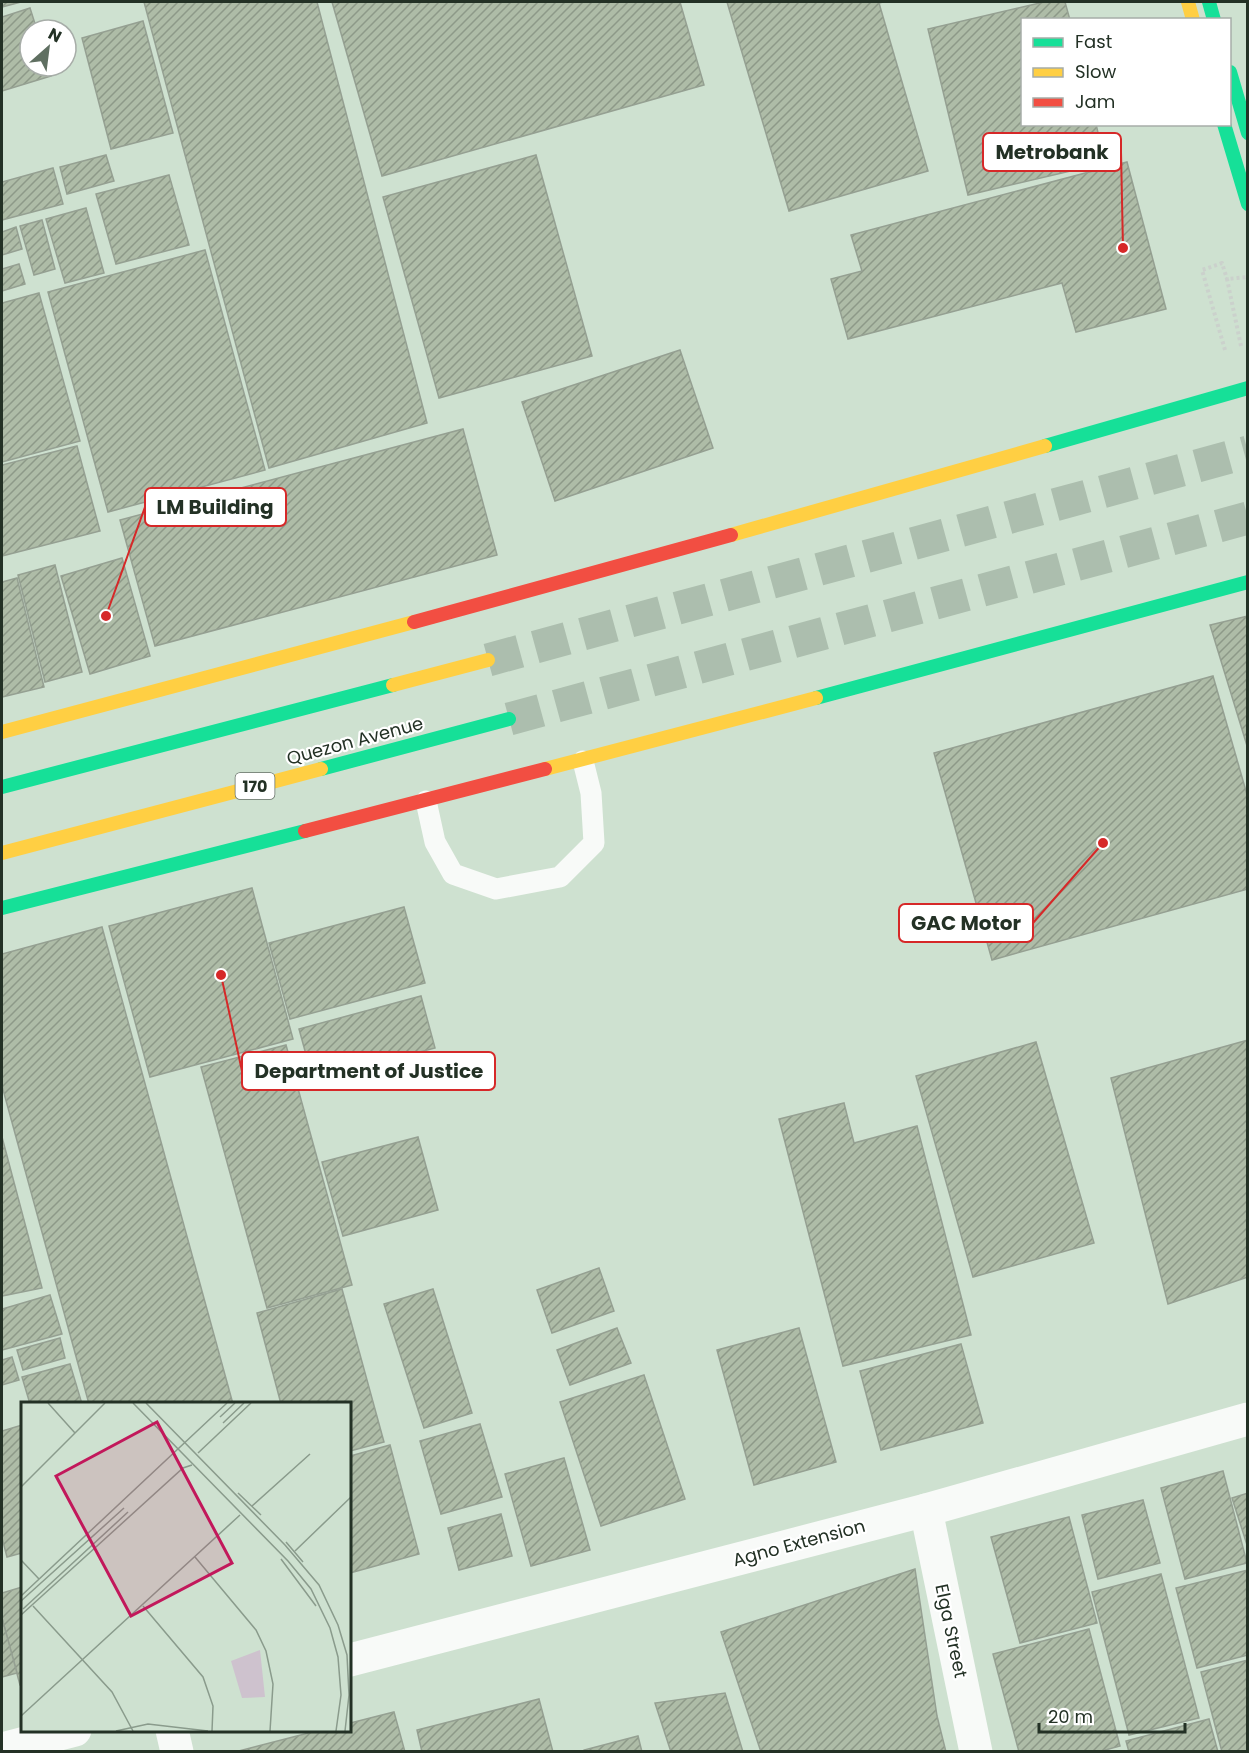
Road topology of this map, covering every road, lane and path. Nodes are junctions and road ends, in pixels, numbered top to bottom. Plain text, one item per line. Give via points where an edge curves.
1 (1188, 2) edge
2 (1209, 2) edge
3 (1193, 18) edge
4 (1213, 18) edge
5 (1231, 75) edge
6 (1225, 126) edge
7 (1248, 133) edge
8 (1248, 204) edge
9 (1248, 277) edge
10 (1227, 279) junction
11 (1222, 339) dead end
12 (1243, 357) dead end
13 (1248, 388) edge
14 (1248, 582) edge
15 (488, 660) tunnel mouth
16 (509, 718) tunnel mouth
17 (2, 732) edge
18 (583, 761) junction
19 (2, 787) edge
20 (426, 801) junction
21 (2, 853) edge
22 (2, 908) edge
23 (1248, 1419) edge
24 (926, 1510) junction
25 (351, 1660) edge
26 (71, 1732) edge
27 (172, 1732) edge
28 (2, 1749) edge
29 (177, 1752) edge
30 (976, 1752) edge

1 - 3 main road
2 - 4 main road
5 - 7 main road
6 - 8 main road
9 - 10 path
10 - 11 path via 1222,263 1202,270
10 - 12 path
13 - 17 main road via 599,573
14 - 18 main road
15 - 19 main road
16 - 21 main road, Quezon Avenue / 170
18 - 20 main road
18 - 20 lane via 591,793 594,843 560,877 496,889 453,874 435,842
20 - 22 main road
23 - 24 street, Agno Extension
24 - 25 street, Agno Extension
24 - 30 street, Elga Street
26 - 28 street
27 - 29 street

